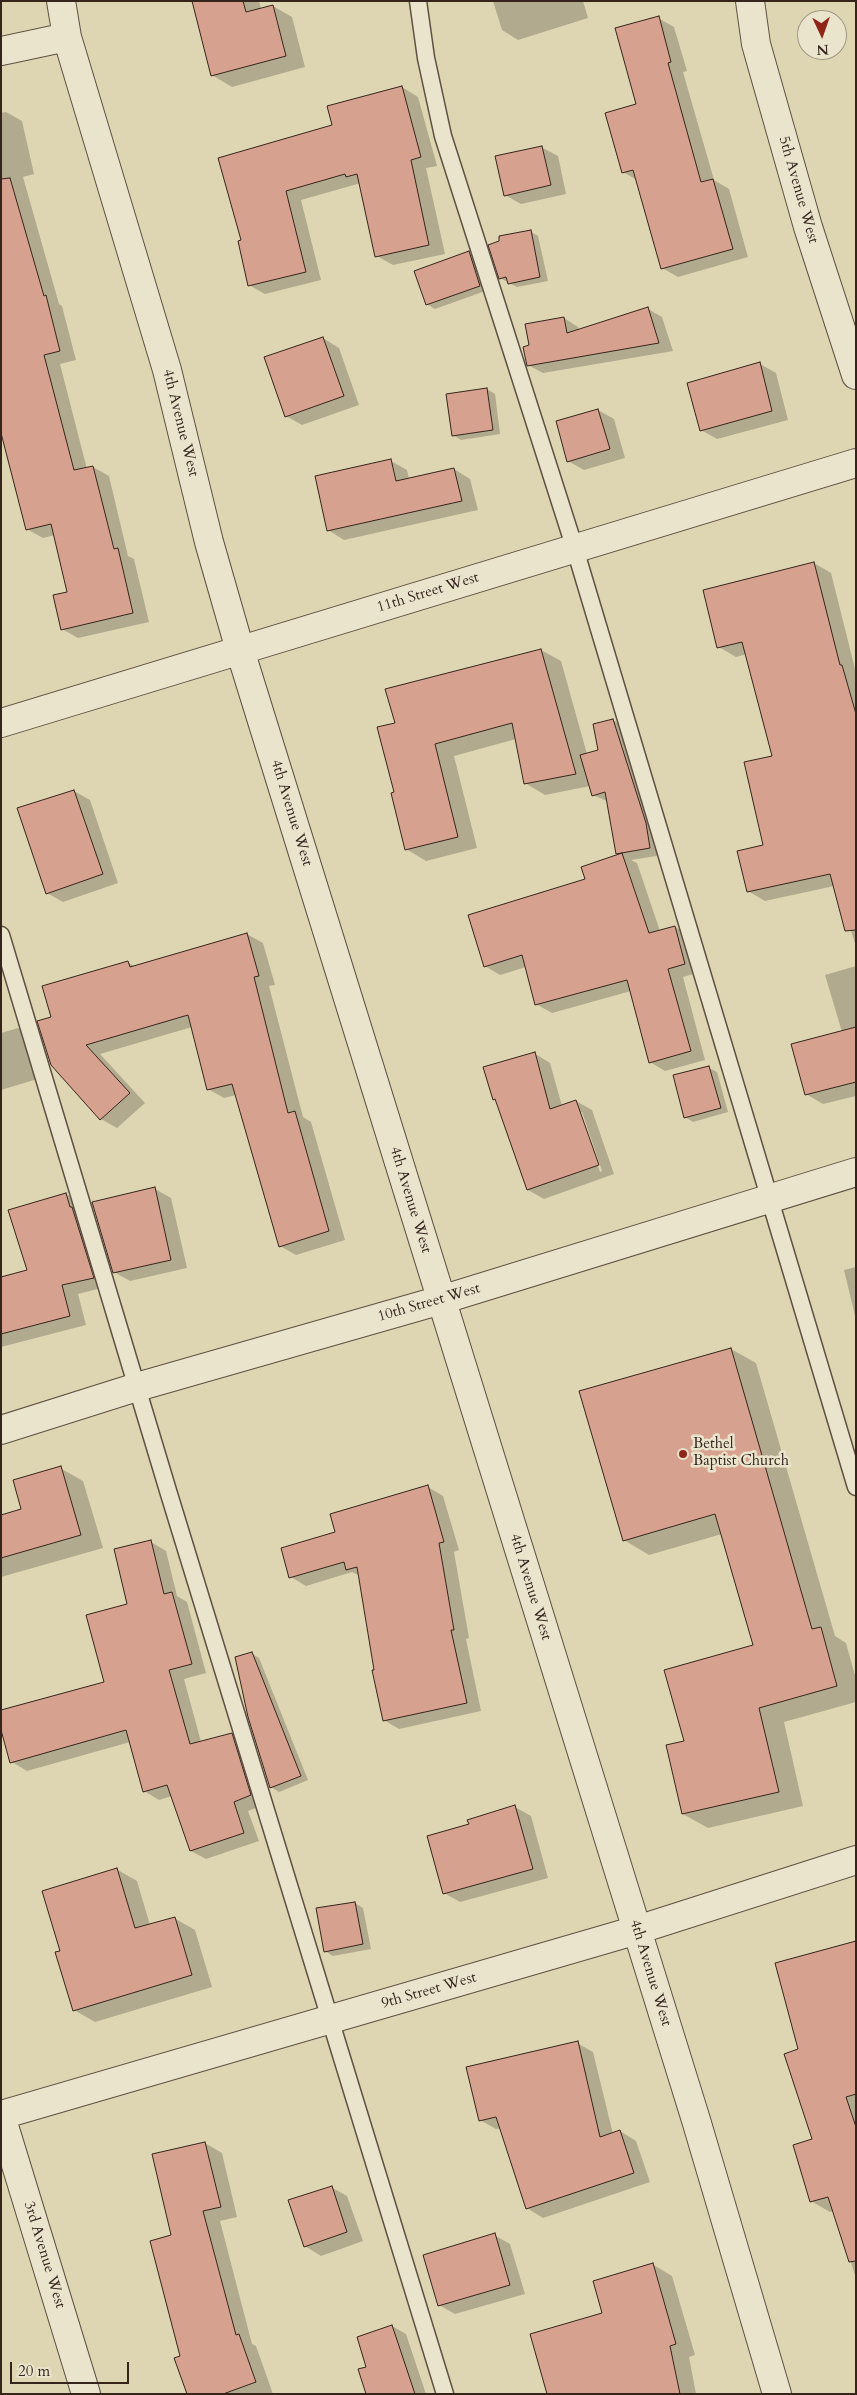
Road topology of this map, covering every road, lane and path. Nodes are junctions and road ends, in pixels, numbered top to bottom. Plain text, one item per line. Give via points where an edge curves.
1 (61, 1) edge
2 (418, 1) edge
3 (750, 1) edge
4 (67, 37) junction
5 (1, 51) edge
6 (856, 375) edge
7 (856, 464) edge
8 (575, 549) junction
9 (240, 650) junction
10 (1, 723) edge
11 (1, 935) edge
12 (856, 1172) edge
13 (769, 1199) junction
14 (441, 1300) junction
15 (137, 1387) junction
16 (1, 1430) edge
17 (856, 1487) edge
18 (856, 1860) edge
19 (637, 1930) junction
20 (329, 2020) junction
21 (1, 2116) edge
22 (86, 2394) edge
23 (445, 2394) edge
24 (777, 2394) edge

1 - 4 street, 4th Avenue West
2 - 8 lane via 426,58 443,136
3 - 6 street, 5th Avenue West via 756,44 808,227
4 - 5 street
4 - 9 street, 4th Avenue West via 167,370 209,542
7 - 8 street, 11th Street West
8 - 9 street, 11th Street West
8 - 13 lane
9 - 10 street, 11th Street West
9 - 14 street, 4th Avenue West
11 - 15 lane
12 - 13 street, 10th Street West
13 - 14 street, 10th Street West
13 - 17 lane
14 - 15 street, 10th Street West
14 - 19 street, 4th Avenue West
15 - 16 street, 10th Street West
15 - 20 lane
18 - 19 street, 9th Street West
19 - 20 street, 9th Street West
19 - 24 street, 4th Avenue West
20 - 21 street, 9th Street West
20 - 23 lane
21 - 22 street, 3rd Avenue West

